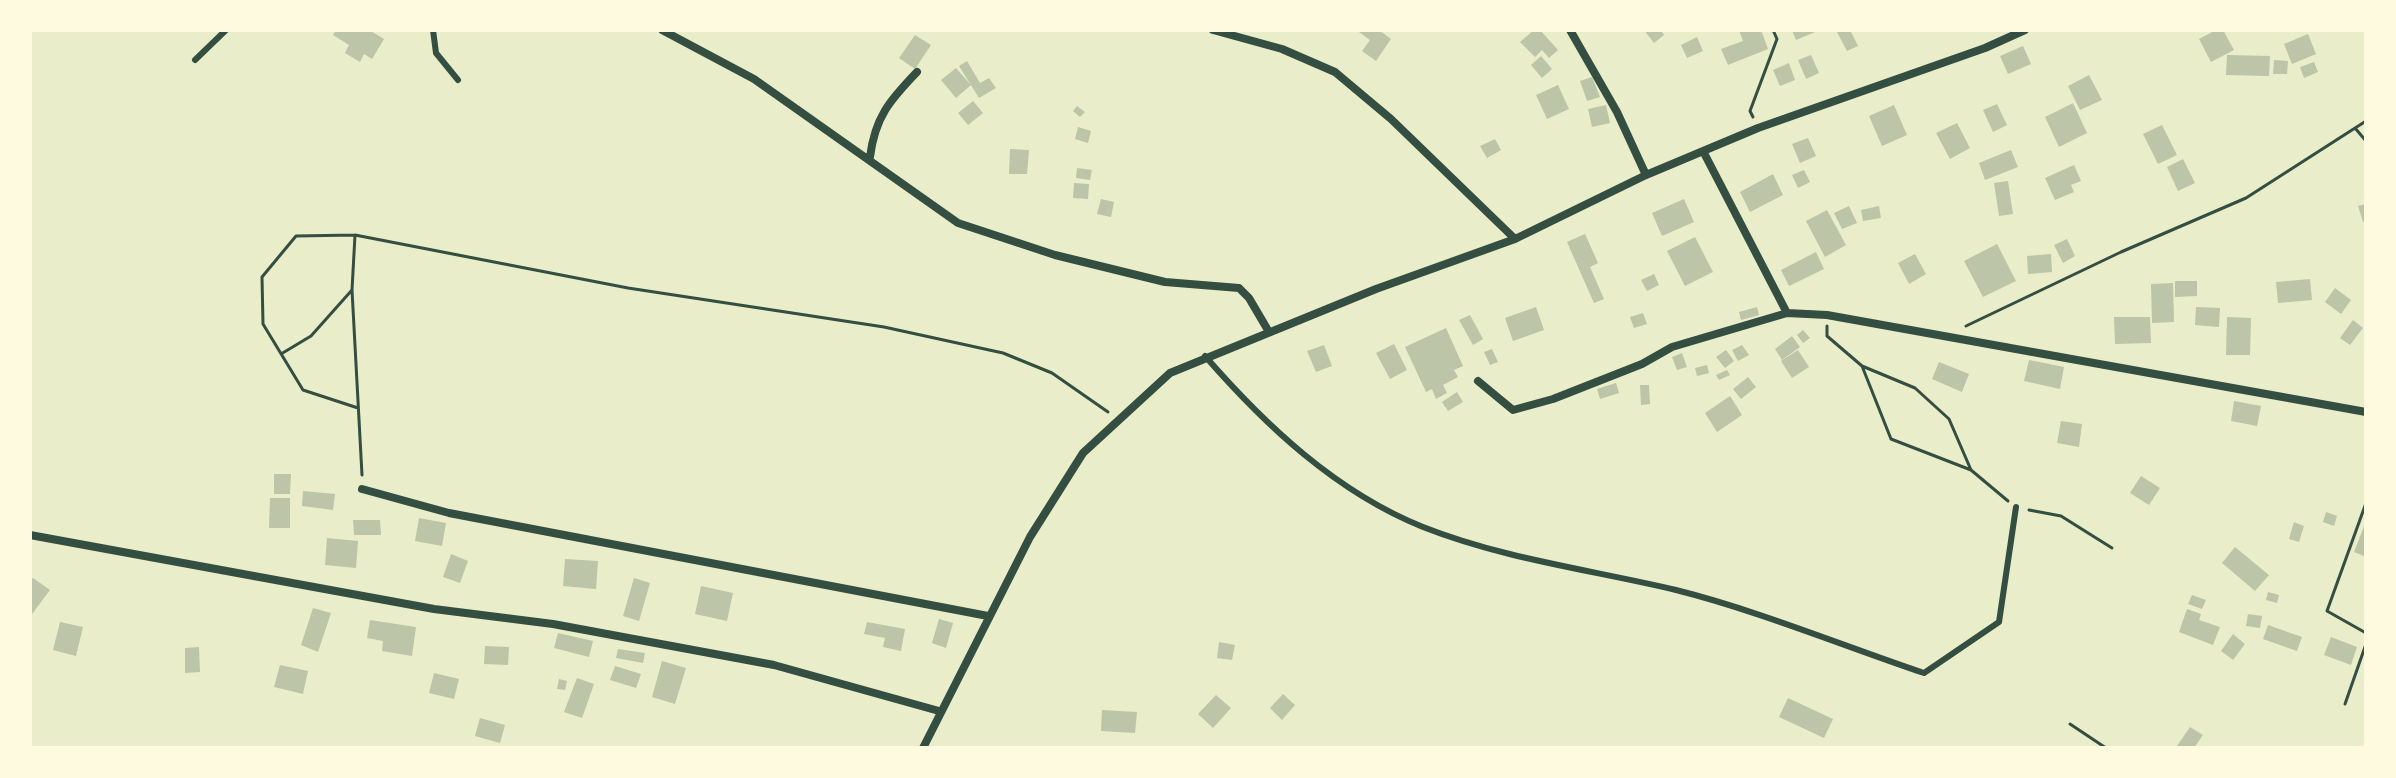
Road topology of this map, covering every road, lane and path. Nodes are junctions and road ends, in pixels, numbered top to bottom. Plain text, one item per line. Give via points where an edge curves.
1 (226, 30) edge
2 (433, 30) edge
3 (662, 30) edge
4 (1213, 30) edge
5 (1570, 30) edge
6 (1773, 30) edge
7 (2025, 30) edge
8 (195, 60) dead end
9 (917, 72) dead end
10 (458, 80) dead end
11 (2366, 121) edge
12 (1758, 128) junction
13 (2355, 128) junction
14 (2366, 141) edge
15 (1703, 151) junction
16 (870, 157) junction
17 (1646, 175) junction
18 (355, 235) junction
19 (1515, 239) junction
20 (352, 290) junction
21 (1787, 313) junction
22 (1827, 315) junction
23 (1269, 332) junction
24 (1941, 338) junction
25 (281, 354) junction
26 (1205, 356) junction
27 (1862, 366) junction
28 (1478, 381) dead end
29 (358, 408) junction
30 (2366, 412) edge
31 (1117, 419) junction
32 (1971, 470) junction
33 (362, 489) joint
34 (2366, 503) edge
35 (2016, 507) junction
36 (30, 535) edge
37 (2112, 548) dead end
38 (988, 616) junction
39 (2366, 633) edge
40 (2366, 644) edge
41 (2345, 704) dead end
42 (939, 711) junction
43 (2070, 724) dead end
44 (923, 748) edge
45 (2106, 748) edge

1 - 8 lane
2 - 10 lane via 436,53
3 - 16 street via 754,79
4 - 19 street via 1282,49 1335,72
5 - 17 street
6 - 12 path via 1777,39 1750,111
7 - 12 street
9 - 16 street via 886,105
11 - 13 path
12 - 15 street
13 - 14 path
13 - 24 path via 2246,198
15 - 17 street
15 - 21 street
16 - 23 street via 958,223 1055,255 1165,282 1239,288
17 - 19 street
18 - 20 path
18 - 25 path via 296,236 262,277 263,324
18 - 31 path via 628,288 884,327 1003,353 1052,373
19 - 23 street
20 - 25 path via 311,336
20 - 29 path
21 - 22 street
21 - 28 street via 1672,347 1642,364 1513,410
22 - 24 street
22 - 27 path via 1827,336
23 - 26 street
24 - 30 street
25 - 29 path via 303,390
26 - 31 street via 1170,373
26 - 35 lane via 1252,410 1313,461 1361,495 1422,526 1502,552 1679,591 1924,673 1999,622
27 - 32 path via 1915,388 1949,419
27 - 32 path via 1891,439
29 - 33 path
31 - 38 street via 1075,465
32 - 35 path
33 - 38 street via 449,513
34 - 39 path via 2327,611
35 - 37 path via 2061,516
36 - 42 street via 774,665
38 - 42 street
40 - 41 path
42 - 44 street
43 - 45 path

